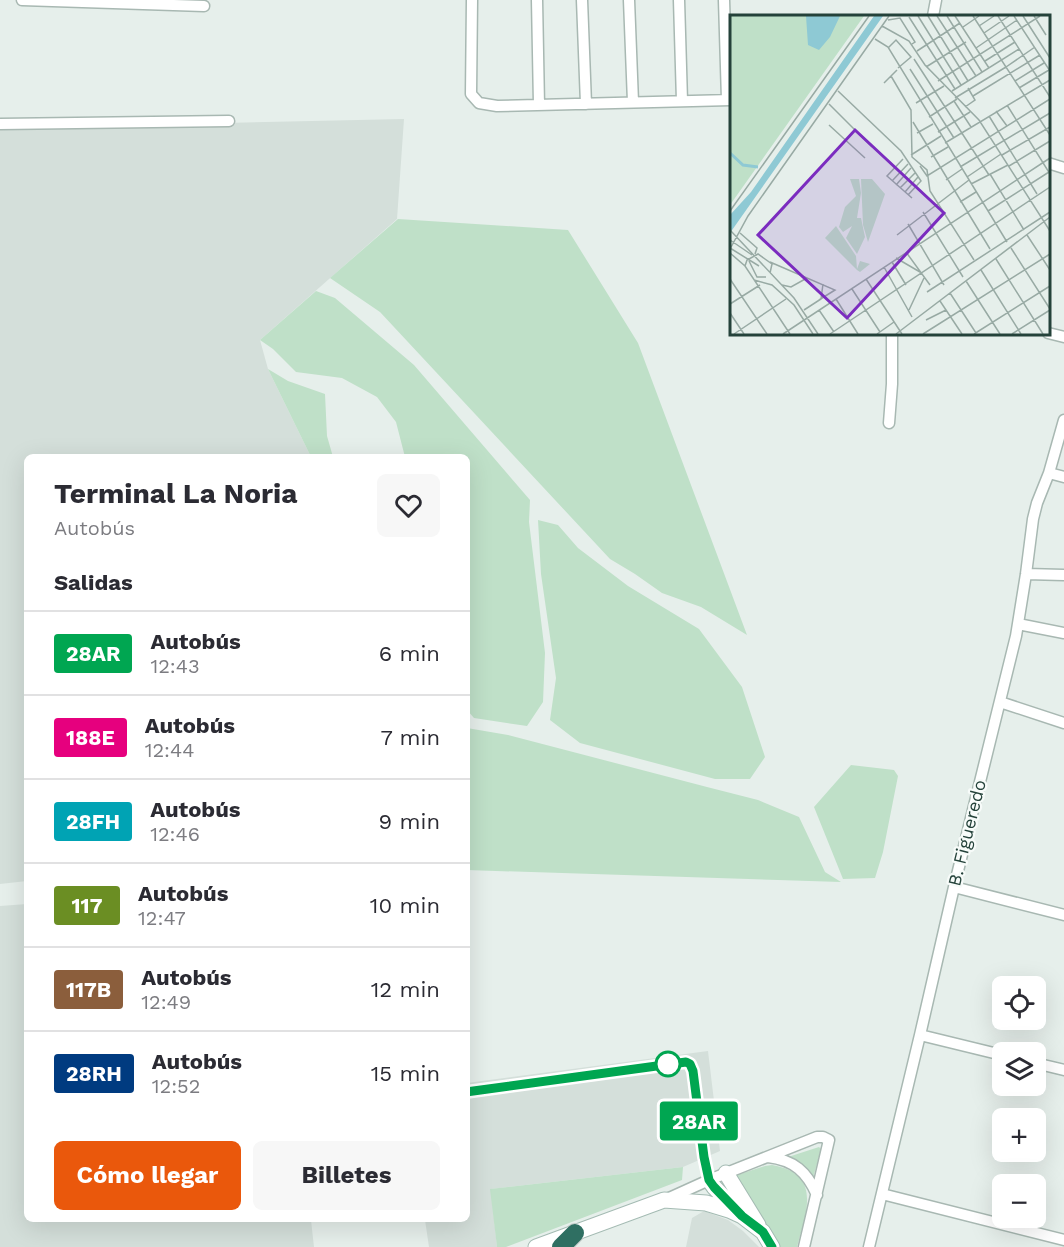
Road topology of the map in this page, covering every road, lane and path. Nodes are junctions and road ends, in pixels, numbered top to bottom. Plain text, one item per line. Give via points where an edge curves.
1 (22, 0) edge
2 (472, 0) edge
3 (537, 0) edge
4 (582, 0) edge
5 (629, 0) edge
6 (679, 0) edge
7 (724, 0) edge
8 (936, 0) edge
9 (204, 6) dead end
10 (933, 15) edge
11 (729, 100) edge
12 (682, 101) junction
13 (633, 102) junction
14 (586, 104) junction
15 (539, 105) junction
16 (230, 121) dead end
17 (0, 124) edge
18 (1049, 164) edge
19 (1064, 168) edge
20 (1049, 333) edge
21 (892, 334) edge
22 (1064, 337) edge
23 (1064, 420) edge
24 (889, 423) dead end
25 (1049, 473) junction
26 (1064, 477) edge
27 (1026, 574) junction
28 (1064, 575) edge
29 (1018, 624) junction
30 (1064, 633) edge
31 (1000, 702) junction
32 (1064, 723) edge
33 (954, 887) junction
34 (1064, 915) edge
35 (920, 1035) junction
36 (992, 1053) edge
37 (1046, 1066) edge
38 (1064, 1070) edge
39 (767, 1157) junction
40 (726, 1173) junction
41 (709, 1180) junction
42 (882, 1194) junction
43 (817, 1195) junction
44 (664, 1200) junction
45 (742, 1216) junction
46 (763, 1232) junction
47 (575, 1233) junction
48 (1064, 1240) edge
49 (536, 1247) edge
50 (561, 1247) edge
51 (772, 1247) edge
52 (804, 1247) edge
53 (869, 1247) edge

1 - 9 street
2 - 15 street via 471,94 487,105
3 - 15 street
4 - 14 street
5 - 13 street
6 - 12 street
7 - 11 street
8 - 10 street
11 - 12 street
12 - 13 street
13 - 14 street
14 - 15 street
16 - 17 street
18 - 19 street
20 - 22 street
21 - 24 street
23 - 25 street, B. Figueredo
25 - 26 street
25 - 27 street, B. Figueredo via 1033,519
27 - 28 street
27 - 29 street, B. Figueredo
29 - 30 street
29 - 31 street, B. Figueredo
31 - 32 street
31 - 33 street, B. Figueredo
33 - 34 street
33 - 35 street, B. Figueredo
35 - 36 street
35 - 42 street, B. Figueredo
37 - 38 street
39 - 40 street
39 - 43 street via 798,1167
39 - 43 street via 817,1137 829,1140
40 - 41 street
40 - 46 street
41 - 44 street
41 - 45 street
42 - 48 street
42 - 53 street, B. Figueredo
43 - 52 street
44 - 45 street via 706,1203
44 - 47 street
45 - 46 street
46 - 51 street
47 - 49 street
47 - 50 highway

